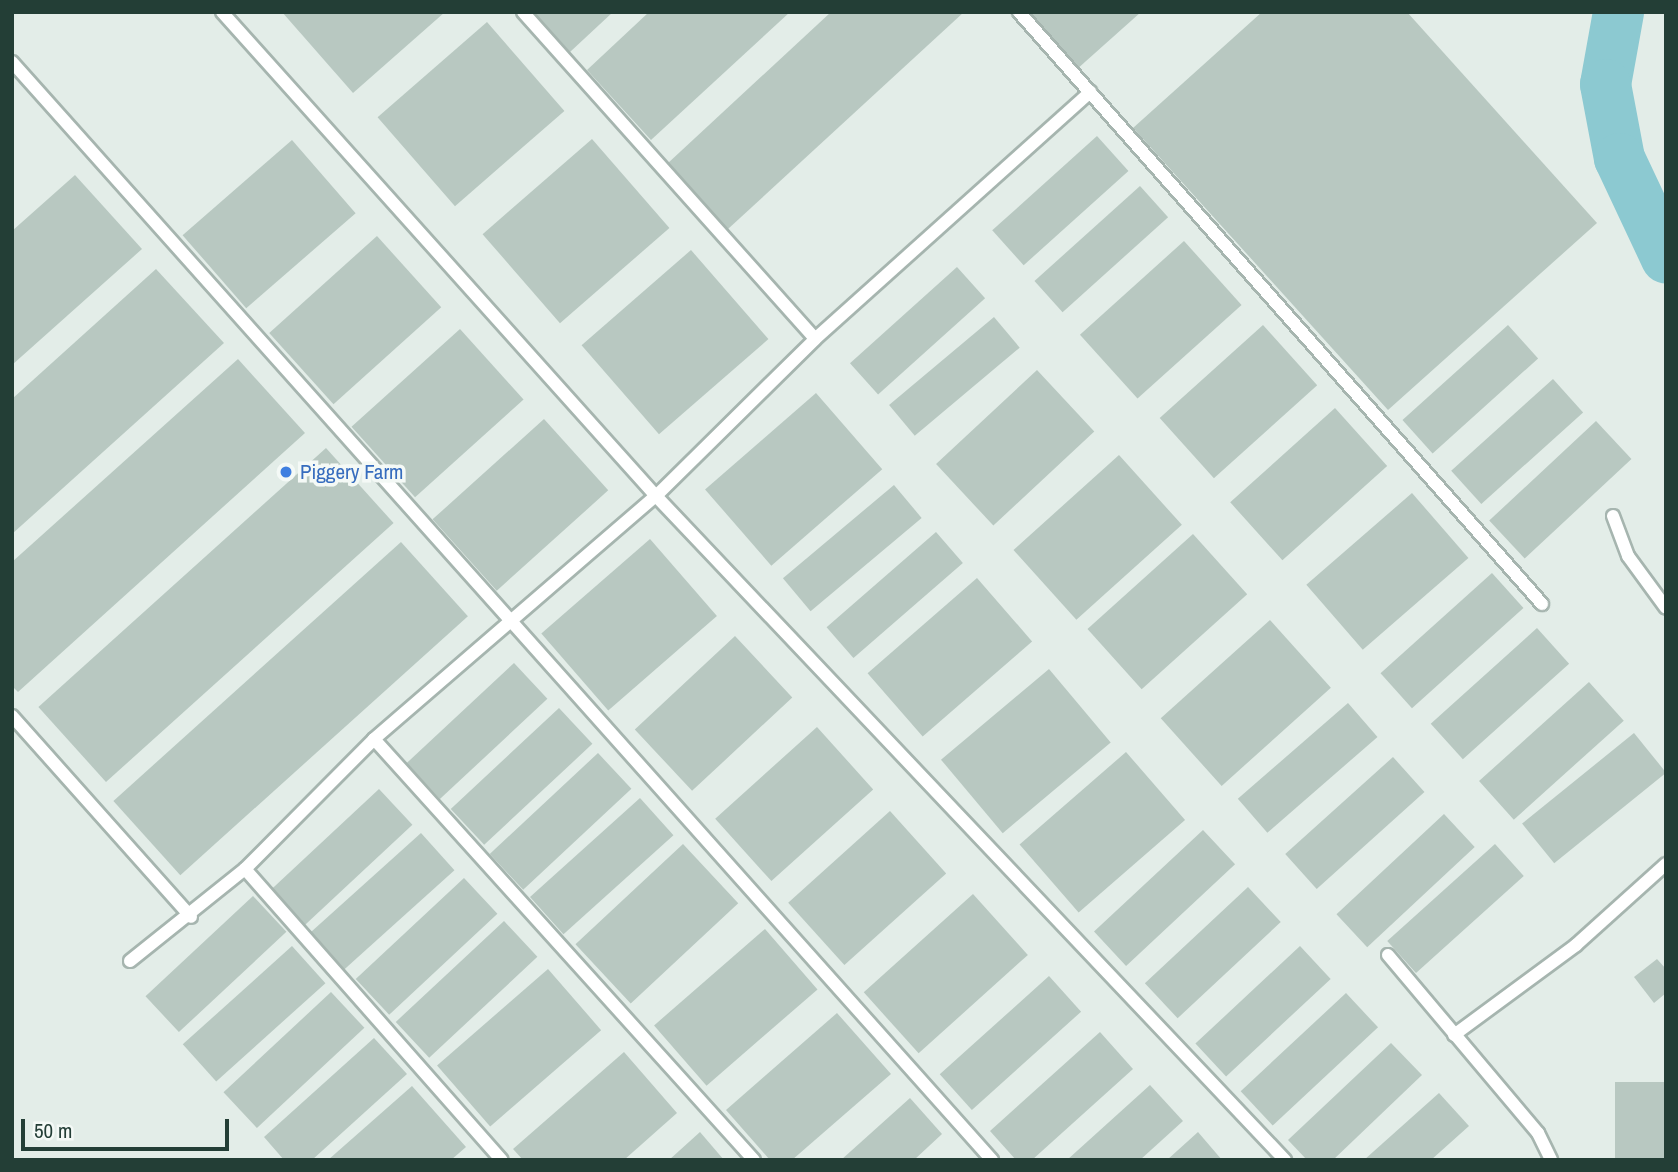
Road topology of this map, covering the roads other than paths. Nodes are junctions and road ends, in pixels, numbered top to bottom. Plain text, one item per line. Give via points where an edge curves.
1 (222, 12) edge
2 (523, 12) edge
3 (1019, 12) edge
4 (12, 62) edge
5 (1090, 92) junction
6 (816, 339) junction
7 (656, 496) junction
8 (1613, 516) dead end
9 (1542, 604) dead end
10 (1666, 608) edge
11 (511, 615) junction
12 (12, 716) edge
13 (374, 739) junction
14 (1666, 864) edge
15 (245, 869) junction
16 (191, 917) junction
17 (1388, 955) dead end
18 (130, 961) dead end
19 (1454, 1035) junction
20 (502, 1160) edge
21 (754, 1160) edge
22 (992, 1160) edge
23 (1284, 1160) edge
24 (1551, 1160) edge

1 - 7 lane
2 - 6 lane
3 - 5 lane
4 - 11 lane
5 - 6 lane
5 - 9 lane
6 - 7 lane
7 - 11 lane
7 - 23 lane
8 - 10 lane via 1628,556
11 - 13 lane
11 - 22 lane
12 - 16 lane
13 - 15 lane
13 - 21 lane
14 - 19 lane via 1576,944
15 - 16 lane
15 - 20 lane
16 - 18 lane
17 - 19 lane
19 - 24 lane via 1538,1133

